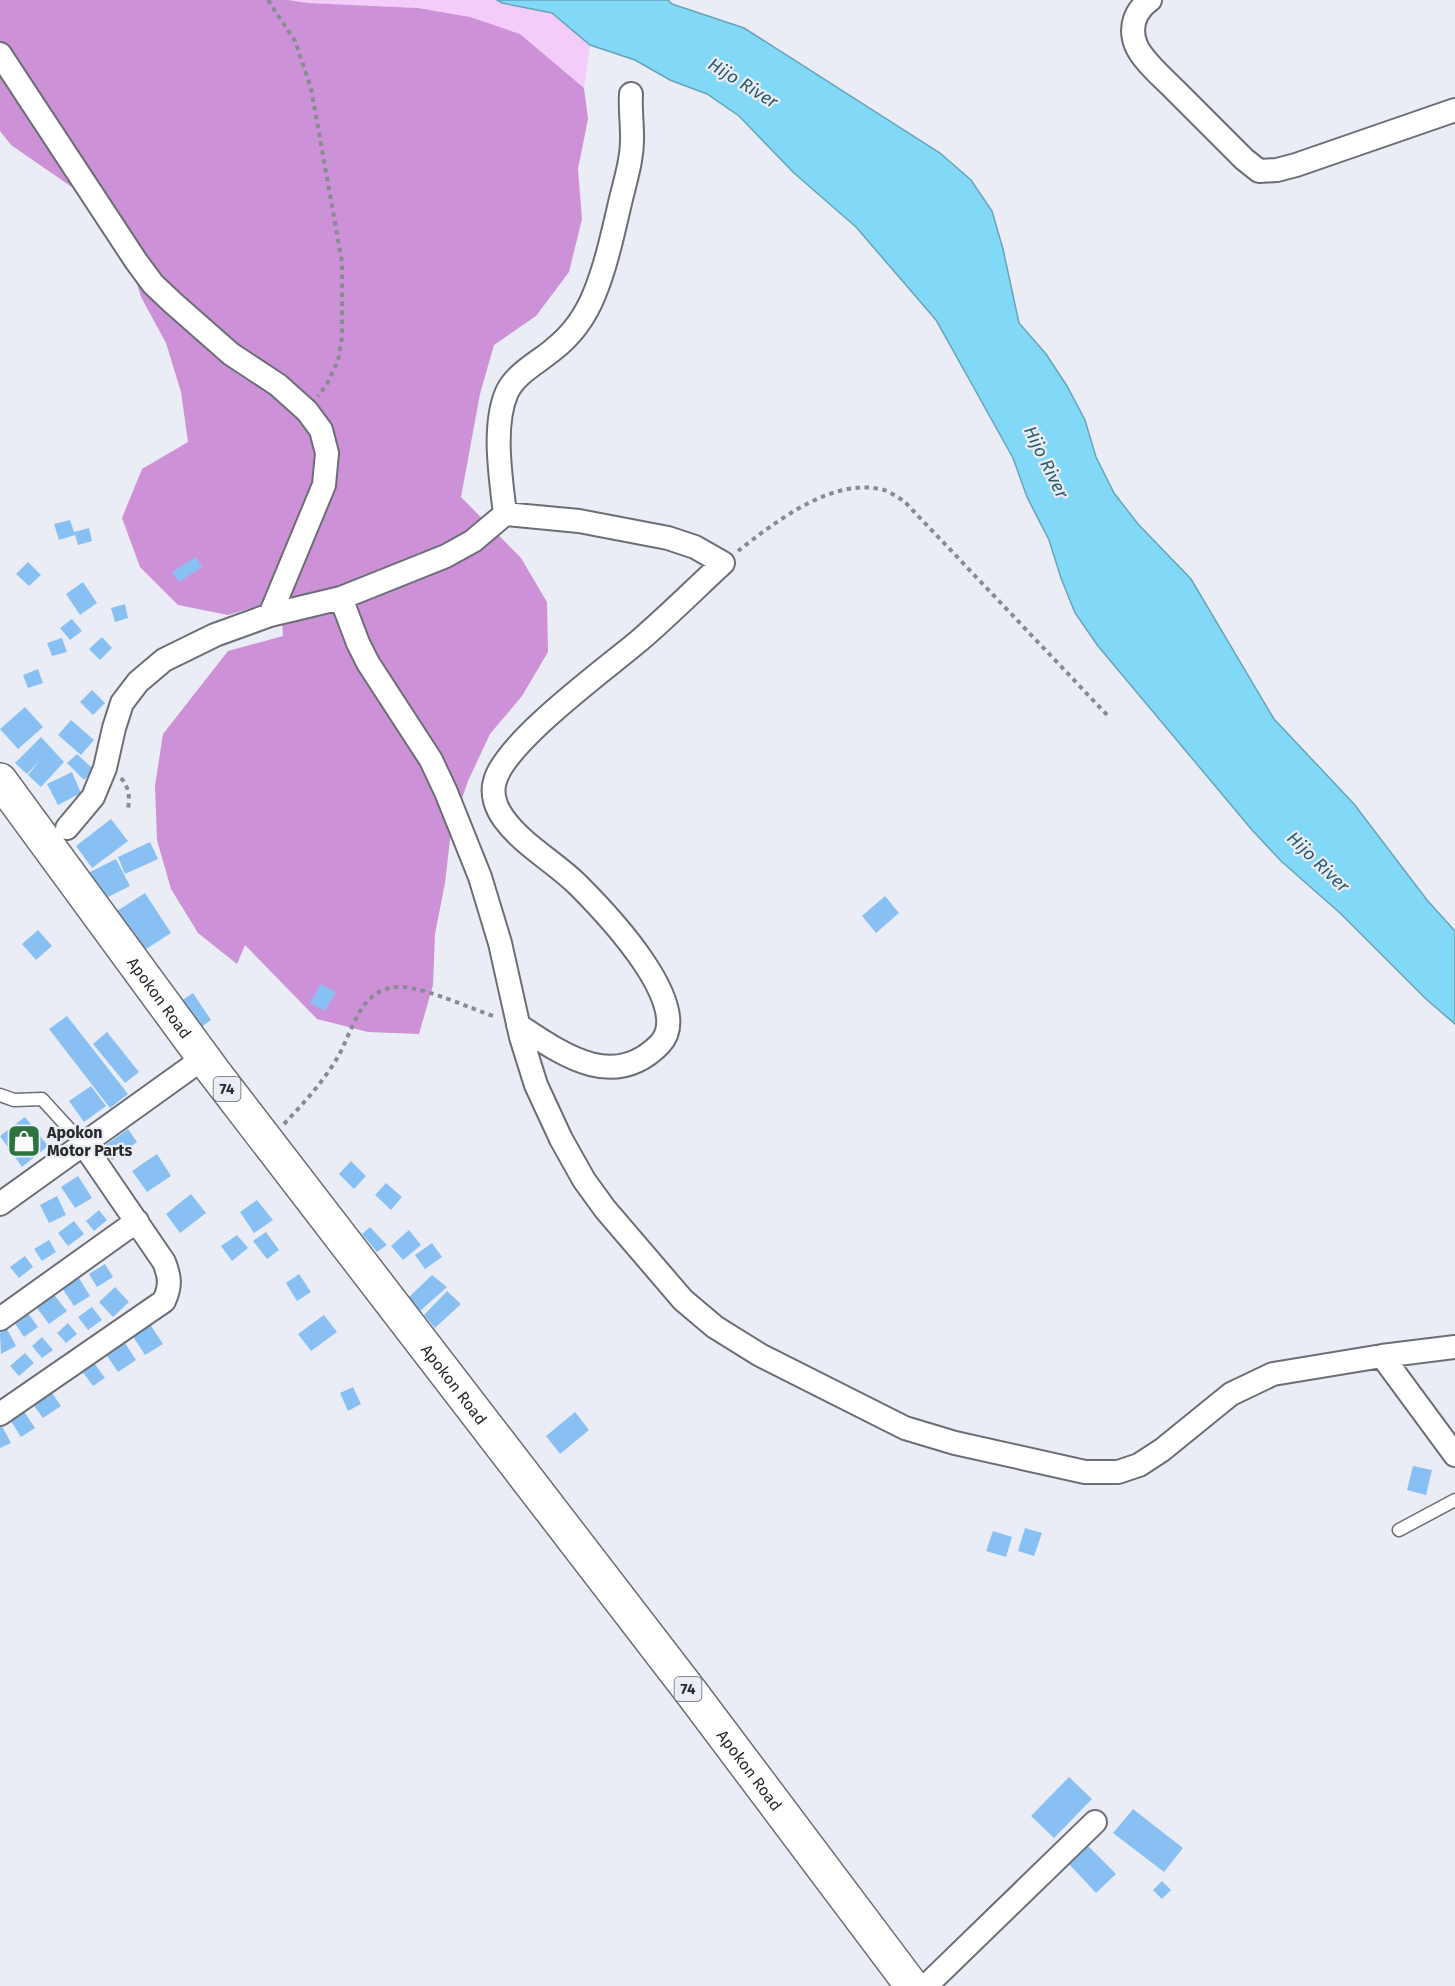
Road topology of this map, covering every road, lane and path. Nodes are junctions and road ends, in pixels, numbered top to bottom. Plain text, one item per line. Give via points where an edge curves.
1 (268, 0) edge
2 (1150, 0) edge
3 (0, 54) edge
4 (631, 94) dead end
5 (1455, 110) edge
6 (307, 411) junction
7 (505, 514) junction
8 (723, 563) junction
9 (341, 598) junction
10 (270, 615) junction
11 (1110, 718) dead end
12 (0, 780) edge
13 (0, 811) edge
14 (67, 828) dead end
15 (518, 1025) junction
16 (196, 1064) junction
17 (0, 1095) edge
18 (268, 1143) junction
19 (84, 1145) junction
20 (0, 1204) edge
21 (137, 1221) junction
22 (0, 1319) edge
23 (1455, 1347) edge
24 (1382, 1356) junction
25 (0, 1414) edge
26 (1455, 1455) edge
27 (1455, 1500) edge
28 (1399, 1530) dead end
29 (1095, 1822) dead end
30 (888, 1986) edge
31 (912, 1986) edge
32 (926, 1986) edge

1 - 6 path via 295,41 311,88 342,262 342,337 338,361
2 - 5 street via 1134,20 1137,47 1157,72 1259,171 1296,165
3 - 6 street via 153,284 231,354
4 - 7 street via 630,162 595,294 577,328 521,375 508,391 501,414
6 - 10 street via 321,430 327,453 324,485
7 - 8 street via 590,523 668,538
7 - 9 street via 473,541 446,556
8 - 11 path via 799,508 833,493 860,487 885,490 904,501
8 - 15 street via 520,744 495,781 496,808 504,820 578,885 636,950 662,992 668,1010 662,1042 646,1055 608,1068 588,1065 560,1053
9 - 10 street
9 - 15 street via 368,663 431,760 446,792 480,877
10 - 14 street via 215,635 164,660 138,682 122,703 93,797
12 - 16 highway, Apokon Road / 74
13 - 16 highway, Apokon Road / 74
15 - 18 path via 404,987 383,990 369,1000 351,1024 338,1058
15 - 24 street via 537,1085 584,1180 683,1300 715,1327 760,1355 905,1428 1085,1473 1118,1472 1147,1460 1231,1394 1273,1374
16 - 18 highway, Apokon Road / 74
16 - 19 street
16 - 30 highway, Apokon Road / 74
17 - 19 lane via 15,1100 42,1100
18 - 31 highway, Apokon Road / 74 via 684,1682
19 - 20 street
19 - 21 street
21 - 22 street
21 - 25 street via 170,1275 170,1290 164,1301
23 - 24 street
24 - 26 street
27 - 28 lane
29 - 32 street

